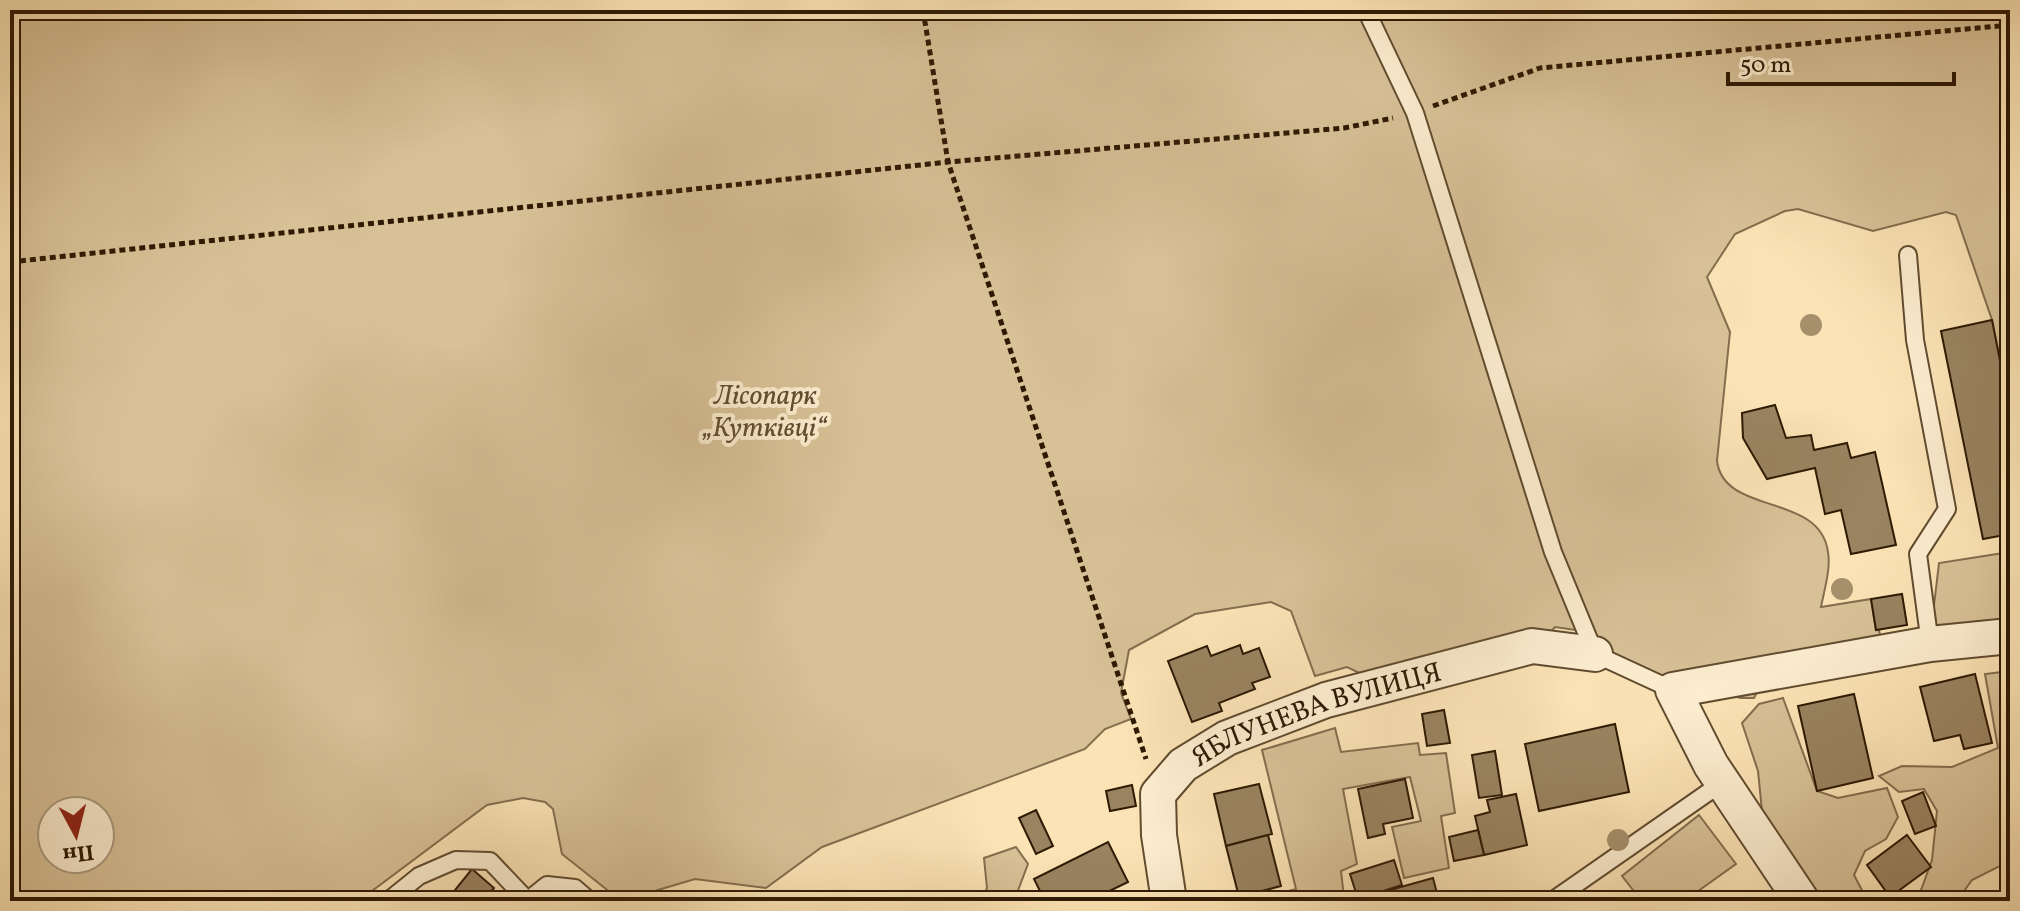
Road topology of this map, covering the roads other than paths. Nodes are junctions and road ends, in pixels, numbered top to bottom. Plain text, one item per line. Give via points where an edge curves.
1 (1366, 10) edge
2 (1908, 255) dead end
3 (2010, 636) edge
4 (1930, 644) junction
5 (1595, 654) junction
6 (1673, 690) junction
7 (1723, 782) junction
8 (527, 900) edge
9 (388, 901) edge
10 (590, 901) edge
11 (1169, 901) edge
12 (1552, 901) edge
13 (1802, 901) edge

1 - 5 lane via 1415,113 1553,552
2 - 4 lane via 1915,340 1947,509 1918,554
3 - 4 street
4 - 6 street
5 - 6 lane
5 - 11 street, ЯБЛУНЕВА ВУЛИЦЯ via 1532,646 1326,700 1227,738 1183,765 1158,794
6 - 7 street
7 - 12 lane
7 - 13 street
8 - 9 lane via 490,861 456,860 419,876
8 - 10 lane via 547,885 575,888

